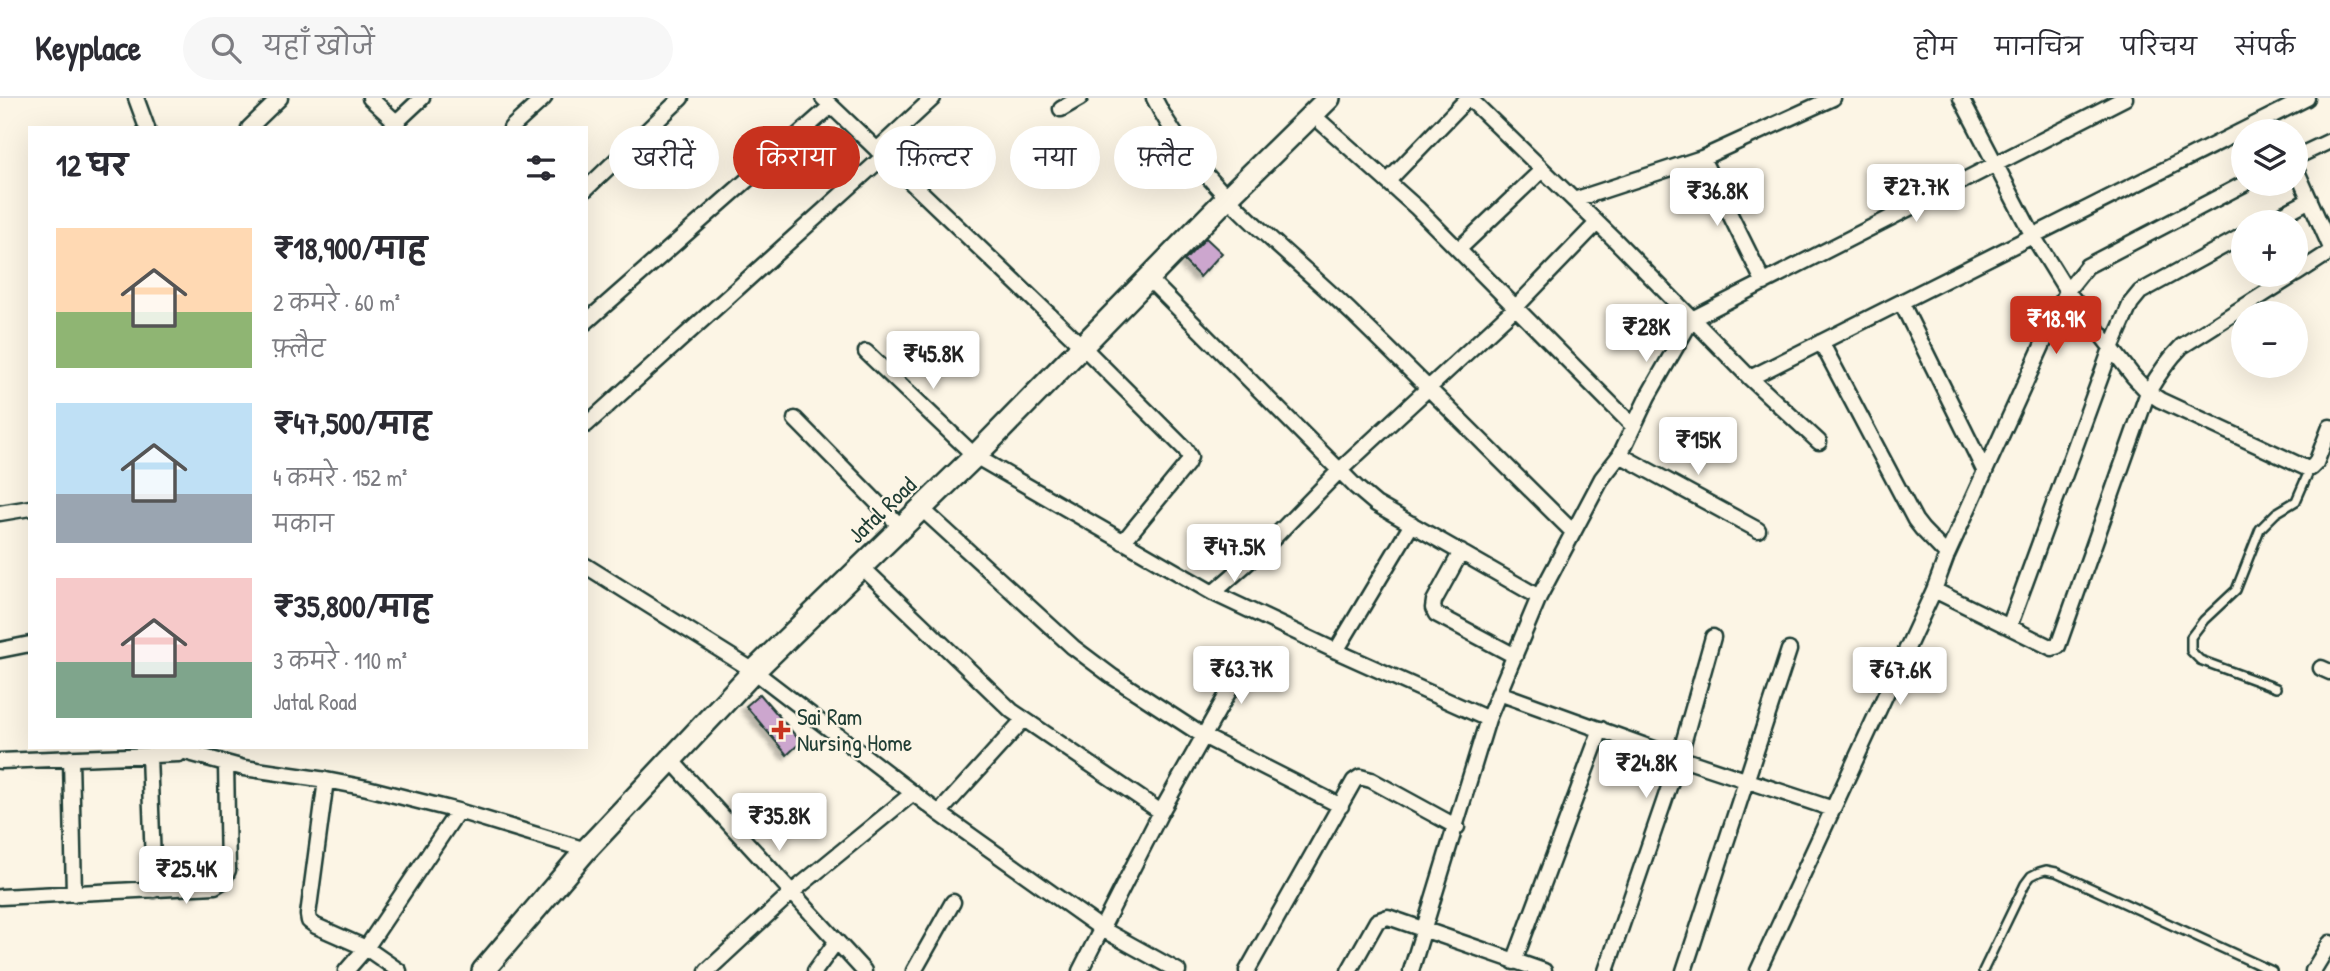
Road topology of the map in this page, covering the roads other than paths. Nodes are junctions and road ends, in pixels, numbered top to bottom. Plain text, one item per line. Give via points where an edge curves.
1 (136, 98) edge
2 (280, 98) edge
3 (370, 98) edge
4 (422, 98) edge
5 (544, 98) edge
6 (681, 98) edge
7 (933, 98) edge
8 (1080, 98) edge
9 (1154, 98) edge
10 (1329, 98) edge
11 (1469, 98) edge
12 (1833, 98) edge
13 (1961, 98) edge
14 (2125, 98) edge
15 (2306, 98) edge
16 (827, 102) edge
17 (1061, 109) dead end
18 (1313, 115) junction
19 (393, 125) edge
20 (146, 126) edge
21 (251, 126) edge
22 (514, 126) edge
23 (907, 126) edge
24 (2330, 141) edge
25 (874, 146) edge
26 (2308, 151) edge
27 (1702, 158) junction
28 (874, 159) edge
29 (1994, 164) junction
30 (1542, 170) junction
31 (1388, 181) junction
32 (588, 187) edge
33 (918, 189) edge
34 (2231, 191) edge
35 (2308, 196) edge
36 (1227, 198) junction
37 (1574, 200) junction
38 (2310, 200) junction
39 (2291, 210) edge
40 (1597, 223) junction
41 (2033, 236) junction
42 (2231, 242) edge
43 (2330, 246) edge
44 (1459, 249) junction
45 (2330, 252) edge
46 (2308, 266) edge
47 (1148, 278) junction
48 (1764, 283) junction
49 (2275, 287) edge
50 (2067, 290) junction
51 (1902, 304) junction
52 (1516, 307) junction
53 (1692, 319) junction
54 (588, 320) edge
55 (1821, 342) junction
56 (2112, 346) junction
57 (1083, 347) junction
58 (866, 352) dead end
59 (1750, 378) junction
60 (1428, 390) junction
61 (2148, 391) junction
62 (794, 419) dead end
63 (588, 423) edge
64 (1633, 426) junction
65 (2330, 428) edge
66 (1819, 442) dead end
67 (2326, 446) edge
68 (1620, 455) junction
69 (975, 456) junction
70 (2311, 468) junction
71 (1339, 471) junction
72 (1985, 472) junction
73 (28, 508) edge
74 (921, 508) junction
75 (0, 513) edge
76 (1412, 524) junction
77 (901, 527) junction
78 (1758, 530) dead end
79 (1573, 532) junction
80 (1122, 542) junction
81 (1461, 552) junction
82 (1948, 555) junction
83 (861, 566) junction
84 (588, 567) edge
85 (1934, 590) junction
86 (1213, 593) junction
87 (1539, 597) junction
88 (2009, 627) junction
89 (1713, 637) dead end
90 (28, 644) edge
91 (0, 648) edge
92 (1789, 650) dead end
93 (1336, 651) junction
94 (1515, 656) junction
95 (1247, 659) dead end
96 (754, 671) junction
97 (2276, 688) dead end
98 (1499, 694) junction
99 (1024, 719) junction
100 (1489, 719) junction
101 (1601, 729) junction
102 (1205, 737) junction
103 (173, 749) edge
104 (187, 754) junction
105 (149, 755) junction
106 (71, 758) junction
107 (1679, 758) junction
108 (670, 759) junction
109 (0, 761) edge
110 (226, 764) junction
111 (326, 780) junction
112 (1747, 780) junction
113 (913, 793) junction
114 (1341, 806) junction
115 (1833, 809) junction
116 (458, 811) junction
117 (1161, 812) junction
118 (939, 813) junction
119 (1457, 827) junction
120 (586, 850) junction
121 (154, 890) junction
122 (792, 893) junction
123 (74, 894) junction
124 (0, 897) edge
125 (953, 902) dead end
126 (1423, 928) junction
127 (1102, 929) junction
128 (836, 942) junction
129 (2330, 943) edge
130 (366, 948) junction
131 (1514, 962) junction
132 (346, 971) edge
133 (399, 971) edge
134 (483, 971) edge
135 (708, 971) edge
136 (815, 971) edge
137 (864, 971) edge
138 (914, 971) edge
139 (1080, 971) edge
140 (1178, 971) edge
141 (1247, 971) edge
142 (1349, 971) edge
143 (1411, 971) edge
144 (1544, 971) edge
145 (1606, 971) edge
146 (1684, 971) edge
147 (1758, 971) edge
148 (1983, 971) edge
149 (2272, 971) edge
150 (2313, 971) edge

1 - 20 street
2 - 21 street
3 - 19 street
4 - 19 street
5 - 22 street
6 - 32 street
7 - 23 street
8 - 17 street
9 - 36 street via 1175,133
10 - 18 main road, Jatal Road
11 - 30 street
11 - 31 street
12 - 27 street
13 - 29 street
14 - 29 street
15 - 41 street
16 - 25 street
16 - 54 street
18 - 31 street
18 - 36 main road, Jatal Road
24 - 26 street
27 - 37 street
27 - 48 street
28 - 63 street
29 - 41 street
29 - 48 street
30 - 37 street
30 - 44 street
31 - 44 street
33 - 57 street
34 - 50 street via 2087,266
35 - 38 street
36 - 47 main road, Jatal Road
36 - 60 street
37 - 40 street
38 - 39 street
38 - 43 street
40 - 52 street
40 - 53 street
41 - 50 street
41 - 51 street
42 - 56 street via 2140,292
44 - 52 street
45 - 46 street
47 - 57 main road, Jatal Road
47 - 71 street
48 - 53 street
49 - 61 street via 2182,346
50 - 56 street
50 - 72 street
51 - 55 street
51 - 72 street
52 - 60 street
52 - 64 street
53 - 59 street
53 - 64 street
55 - 59 street
55 - 82 street via 1915,520
56 - 61 street
56 - 88 street
57 - 69 main road, Jatal Road
57 - 80 street via 1190,457
58 - 69 street
59 - 66 street
60 - 71 street
60 - 79 street
61 - 70 street
61 - 88 street via 2060,644 2052,648
62 - 77 street
64 - 68 street
65 - 67 street
67 - 70 street
68 - 78 street
68 - 79 street
69 - 74 main road, Jatal Road
69 - 80 street
70 - 97 lane via 2296,500 2260,529 2236,590 2190,637 2191,651 2200,660
71 - 76 street via 1376,504
71 - 86 street
72 - 82 street
73 - 75 street
74 - 77 main road, Jatal Road
74 - 102 street via 1073,647
76 - 81 street
76 - 93 street
77 - 83 main road, Jatal Road
79 - 87 street
80 - 86 street
81 - 87 street
81 - 94 street via 1434,601 1436,614
82 - 85 street
83 - 96 main road, Jatal Road
83 - 99 street
84 - 96 street
85 - 88 street
85 - 115 street
86 - 93 street
87 - 94 street
89 - 107 street
90 - 91 street
92 - 112 street
93 - 100 street
94 - 98 street
95 - 102 street
96 - 108 main road, Jatal Road
96 - 113 street
98 - 100 street
98 - 101 street
99 - 117 street
99 - 118 street
100 - 119 street
101 - 107 street
101 - 131 street
102 - 114 street
102 - 117 street
103 - 104 street
104 - 105 street
104 - 110 street
105 - 106 street
105 - 121 street
106 - 109 street
106 - 123 street
107 - 112 street
107 - 145 street
108 - 120 main road, Jatal Road
108 - 122 street
110 - 111 street
110 - 121 street via 229,870 223,881 215,886
111 - 116 street
111 - 130 street via 309,921
112 - 115 street
112 - 146 street
113 - 118 street
113 - 122 street
114 - 119 street via 1354,781 1364,777
114 - 141 street
115 - 147 street
116 - 120 street
116 - 130 street
117 - 127 street
118 - 127 street
119 - 126 street
120 - 134 main road, Jatal Road
121 - 123 street
122 - 128 street
122 - 135 street
123 - 124 street
125 - 138 street
126 - 131 street
126 - 142 street via 1395,918 1377,921
126 - 143 street
127 - 139 street
127 - 140 street
128 - 136 street
128 - 137 street
129 - 150 street
130 - 132 street
130 - 133 street
131 - 144 street
148 - 149 lane via 2025,884 2046,870

